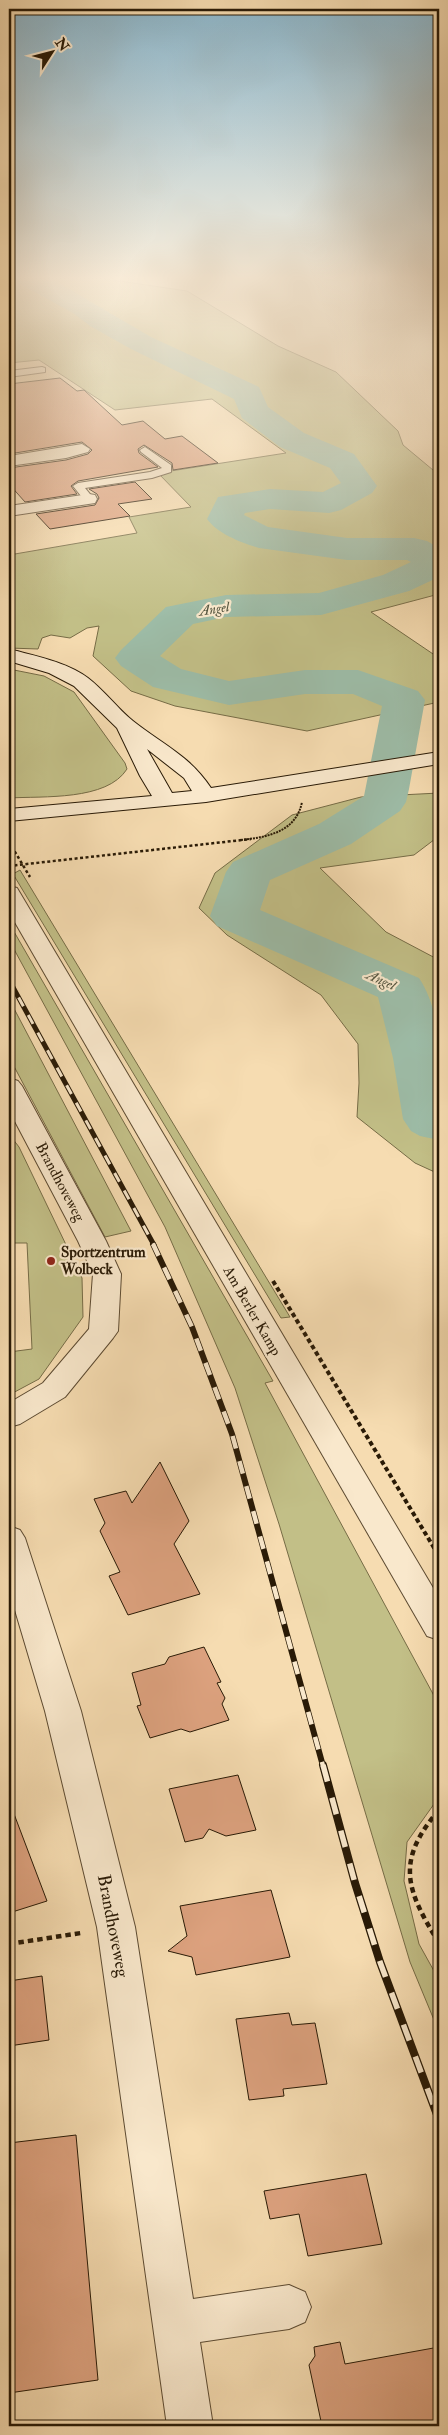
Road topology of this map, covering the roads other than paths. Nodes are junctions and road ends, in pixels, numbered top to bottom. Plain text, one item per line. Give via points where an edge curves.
1 (82, 448) dead end
2 (145, 450) dead end
3 (9, 461) edge
4 (89, 499) joint
5 (9, 511) edge
6 (9, 655) edge
7 (31, 661) junction
8 (9, 662) edge
9 (126, 725) junction
10 (439, 758) edge
11 (206, 796) junction
12 (166, 801) junction
13 (16, 814) edge
14 (9, 893) edge
15 (9, 1086) edge
16 (9, 1417) edge
17 (9, 1538) edge
18 (439, 1627) edge
19 (289, 2307) dead end
20 (175, 2324) junction
21 (190, 2426) edge

1 - 3 street
2 - 4 lane via 167,470 78,486
4 - 5 street
6 - 7 street
7 - 8 street
7 - 9 street via 81,682
9 - 11 street via 191,774
9 - 12 street via 150,776
10 - 11 street
11 - 12 street
12 - 13 street
14 - 18 street, Am Berler Kamp
15 - 16 street, Brandhoveweg via 107,1274 103,1331 54,1390
17 - 20 street, Brandhoveweg via 63,1712 116,1927
19 - 20 street
20 - 21 street, Brandhoveweg

